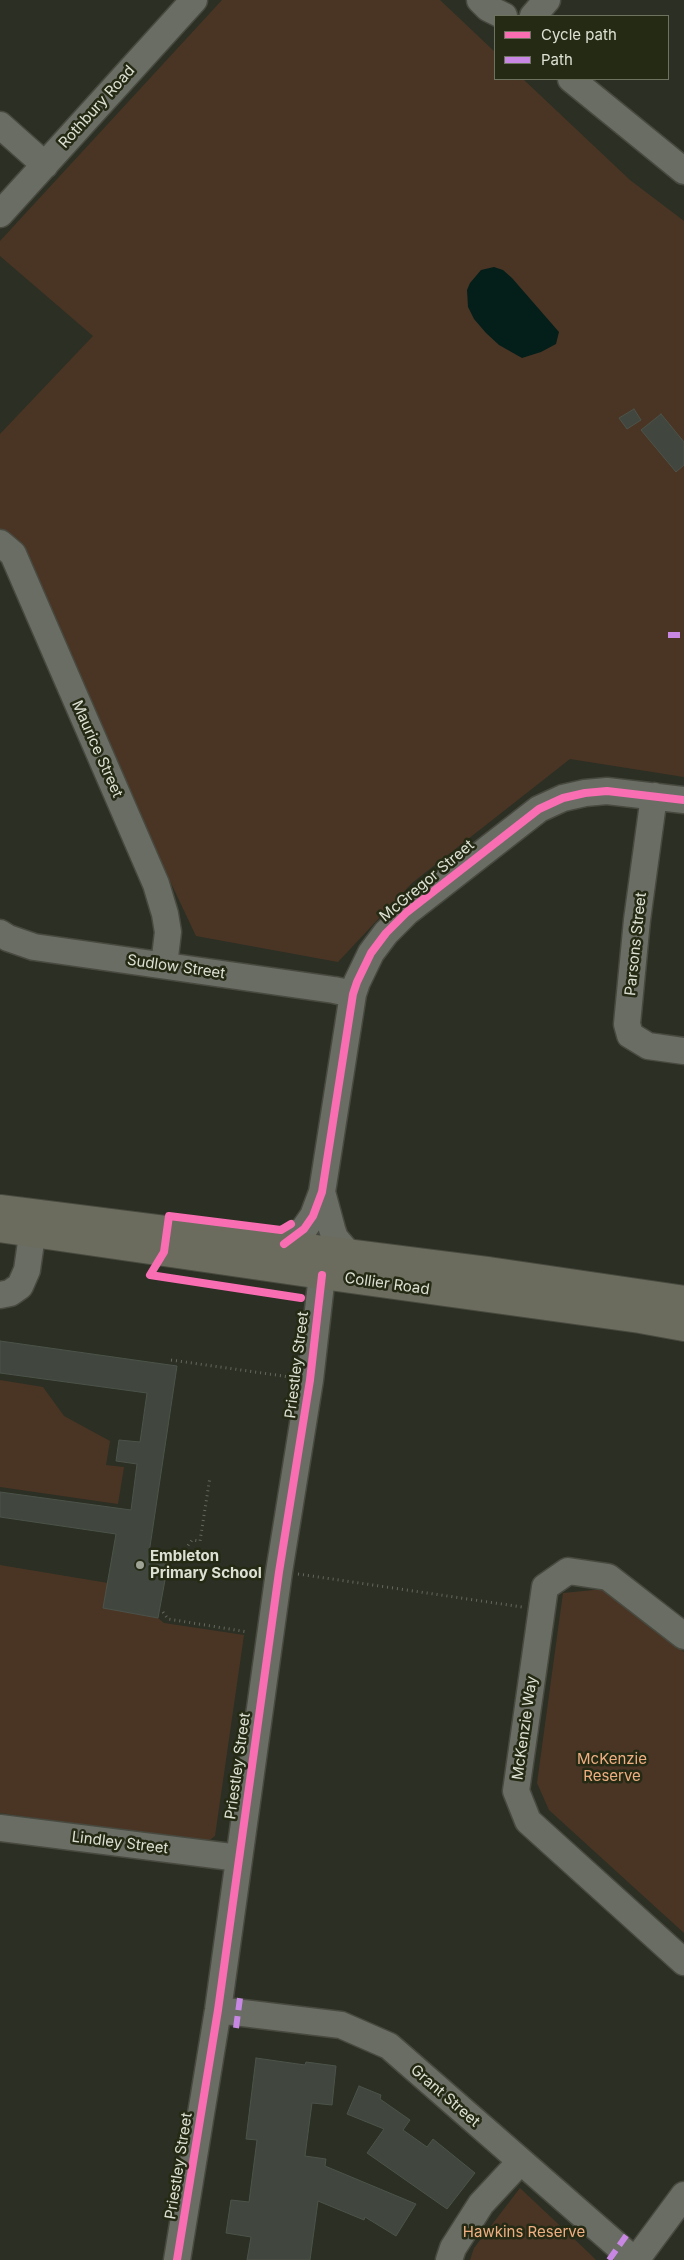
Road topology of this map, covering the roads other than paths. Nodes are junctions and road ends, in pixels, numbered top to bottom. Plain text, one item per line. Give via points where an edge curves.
1 (194, 0) edge
2 (480, 0) edge
3 (548, 0) edge
4 (502, 15) edge
5 (534, 15) edge
6 (572, 80) edge
7 (0, 125) edge
8 (45, 165) junction
9 (684, 171) edge
10 (0, 214) edge
11 (0, 543) edge
12 (654, 796) junction
13 (684, 800) edge
14 (0, 933) edge
15 (164, 965) junction
16 (353, 994) junction
17 (684, 1051) edge
18 (322, 1192) junction
19 (0, 1208) edge
20 (34, 1223) junction
21 (0, 1228) edge
22 (284, 1244) junction
23 (346, 1252) junction
24 (322, 1275) junction
25 (0, 1295) edge
26 (684, 1300) edge
27 (684, 1327) edge
28 (684, 1636) edge
29 (0, 1828) edge
30 (240, 1858) junction
31 (684, 1962) edge
32 (218, 2010) junction
33 (520, 2162) junction
34 (683, 2200) edge
35 (177, 2260) edge
36 (449, 2260) edge
37 (635, 2260) edge

1 - 8 street, Rothbury Road
2 - 4 street
3 - 5 street
6 - 9 street
7 - 8 street
8 - 10 street, Rothbury Road
11 - 15 street, Maurice Street via 12,554 156,884 168,932
12 - 13 street, McGregor Street
12 - 16 street, McGregor Street via 607,791 585,793 563,798 539,809 386,933 371,952
12 - 17 street, Parsons Street via 627,1024 630,1034 648,1046
14 - 15 street, Sudlow Street via 34,947
15 - 16 street, Sudlow Street
16 - 18 street, McGregor Street
18 - 22 street, McGregor Street via 306,1226
18 - 23 street, McGregor Street via 335,1238
19 - 20 main road, Collier Road
20 - 21 main road, Collier Road
20 - 22 main road, Collier Road
20 - 24 main road, Collier Road
20 - 25 street via 27,1270 20,1286
22 - 23 main road, Collier Road
23 - 26 main road, Collier Road
24 - 27 main road, Collier Road
24 - 30 street, Priestley Street via 310,1380 279,1572
28 - 31 street, McKenzie Way via 608,1578 568,1570 546,1587 516,1791 528,1821
29 - 30 street, Lindley Street
30 - 32 street, Priestley Street
32 - 33 street, Grant Street via 341,2025 389,2046
32 - 35 street, Priestley Street
33 - 36 street via 481,2204
33 - 37 street, Grant Street
34 - 37 street

